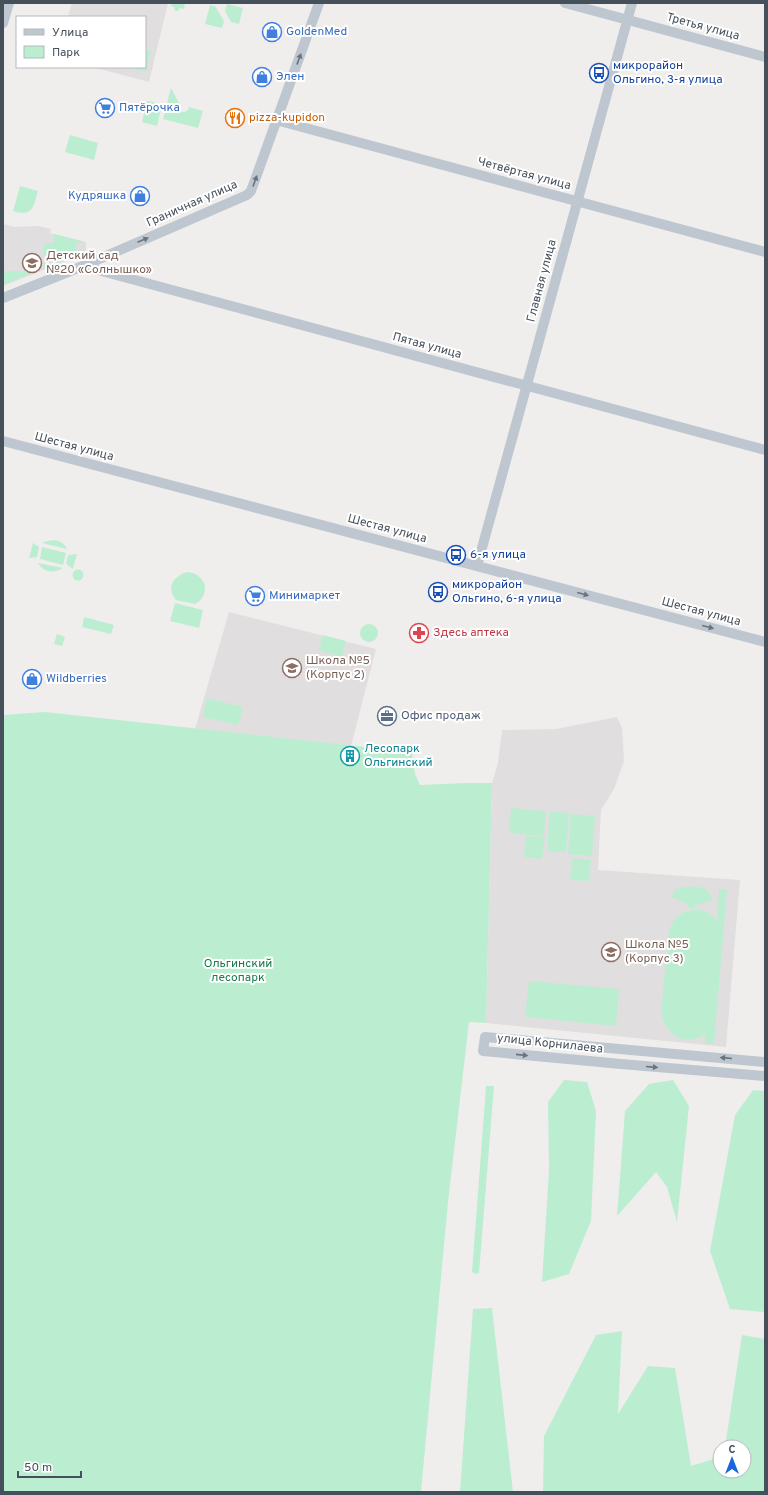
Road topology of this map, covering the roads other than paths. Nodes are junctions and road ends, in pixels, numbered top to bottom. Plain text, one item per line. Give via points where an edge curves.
1 (9, 3) edge
2 (319, 3) edge
3 (565, 3) edge
4 (632, 3) edge
5 (628, 20) junction
6 (3, 23) edge
7 (765, 57) edge
8 (276, 120) junction
9 (578, 201) junction
10 (765, 252) edge
11 (83, 266) junction
12 (3, 298) edge
13 (527, 386) junction
14 (3, 442) edge
15 (765, 450) edge
16 (477, 566) junction
17 (765, 642) edge
18 (765, 1062) edge
19 (765, 1076) edge

1 - 6 street
8 -> 2 street, Граничная улица
3 - 5 street, Третья улица
4 - 5 street, Главная улица
5 - 7 street, Третья улица
5 - 9 street, Главная улица
8 - 9 street, Четвёртая улица
11 -> 8 street, Граничная улица via 247,195 251,191
9 - 10 street, Четвёртая улица
9 - 13 street, Главная улица
11 - 12 street, Граничная улица
11 - 13 street, Пятая улица
13 - 15 street, Пятая улица
13 - 16 street, Главная улица
14 - 16 street, Шестая улица
16 -> 17 street, Шестая улица
18 -> 19 street, улица Корнилаева via 485,1038 483,1051

